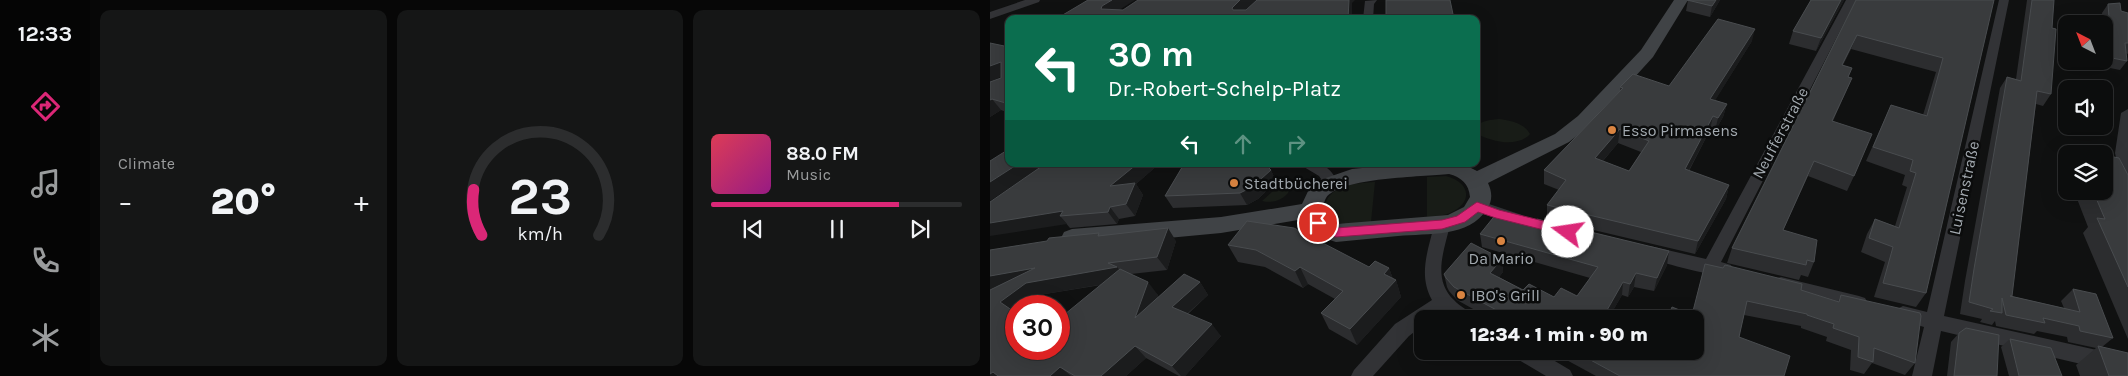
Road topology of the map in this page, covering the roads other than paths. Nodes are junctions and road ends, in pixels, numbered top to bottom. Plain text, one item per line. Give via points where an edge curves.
1 (1033, 0) edge
2 (1372, 0) edge
3 (1680, 0) edge
4 (1851, 0) edge
5 (2004, 0) edge
6 (1368, 15) edge
7 (990, 16) edge
8 (2128, 113) edge
9 (1318, 167) edge
10 (2128, 178) edge
11 (1476, 180) junction
12 (1331, 182) junction
13 (1477, 206) junction
14 (1312, 210) junction
15 (1534, 223) edge
16 (1442, 225) junction
17 (1048, 242) edge
18 (1636, 248) edge
19 (1710, 267) junction
20 (1738, 274) edge
21 (1766, 280) edge
22 (1441, 303) junction
23 (1452, 310) edge
24 (1934, 322) junction
25 (1536, 360) edge
26 (2128, 366) edge
27 (1361, 376) edge
28 (1563, 376) edge
29 (1922, 376) edge

1 - 7 street
2 - 6 street via 1368,3
3 - 11 street via 1636,66 1585,120 1562,138
4 - 19 street, Neufferstraße
5 - 24 street, Luisenstraße
8 - 10 street via 2122,153
9 - 12 street
11 - 12 street via 1469,173 1449,167 1350,176
11 - 13 street via 1481,188
12 - 14 street via 1317,194
13 - 15 street
13 - 16 street via 1461,219
14 - 16 street via 1318,223 1336,233
14 - 17 street via 1221,225
16 - 22 street via 1432,264 1433,286
18 - 19 street
19 - 20 street
21 - 24 street
22 - 23 street
22 - 27 street via 1402,330
24 - 26 street
24 - 29 street, Luisenstraße
25 - 28 street

